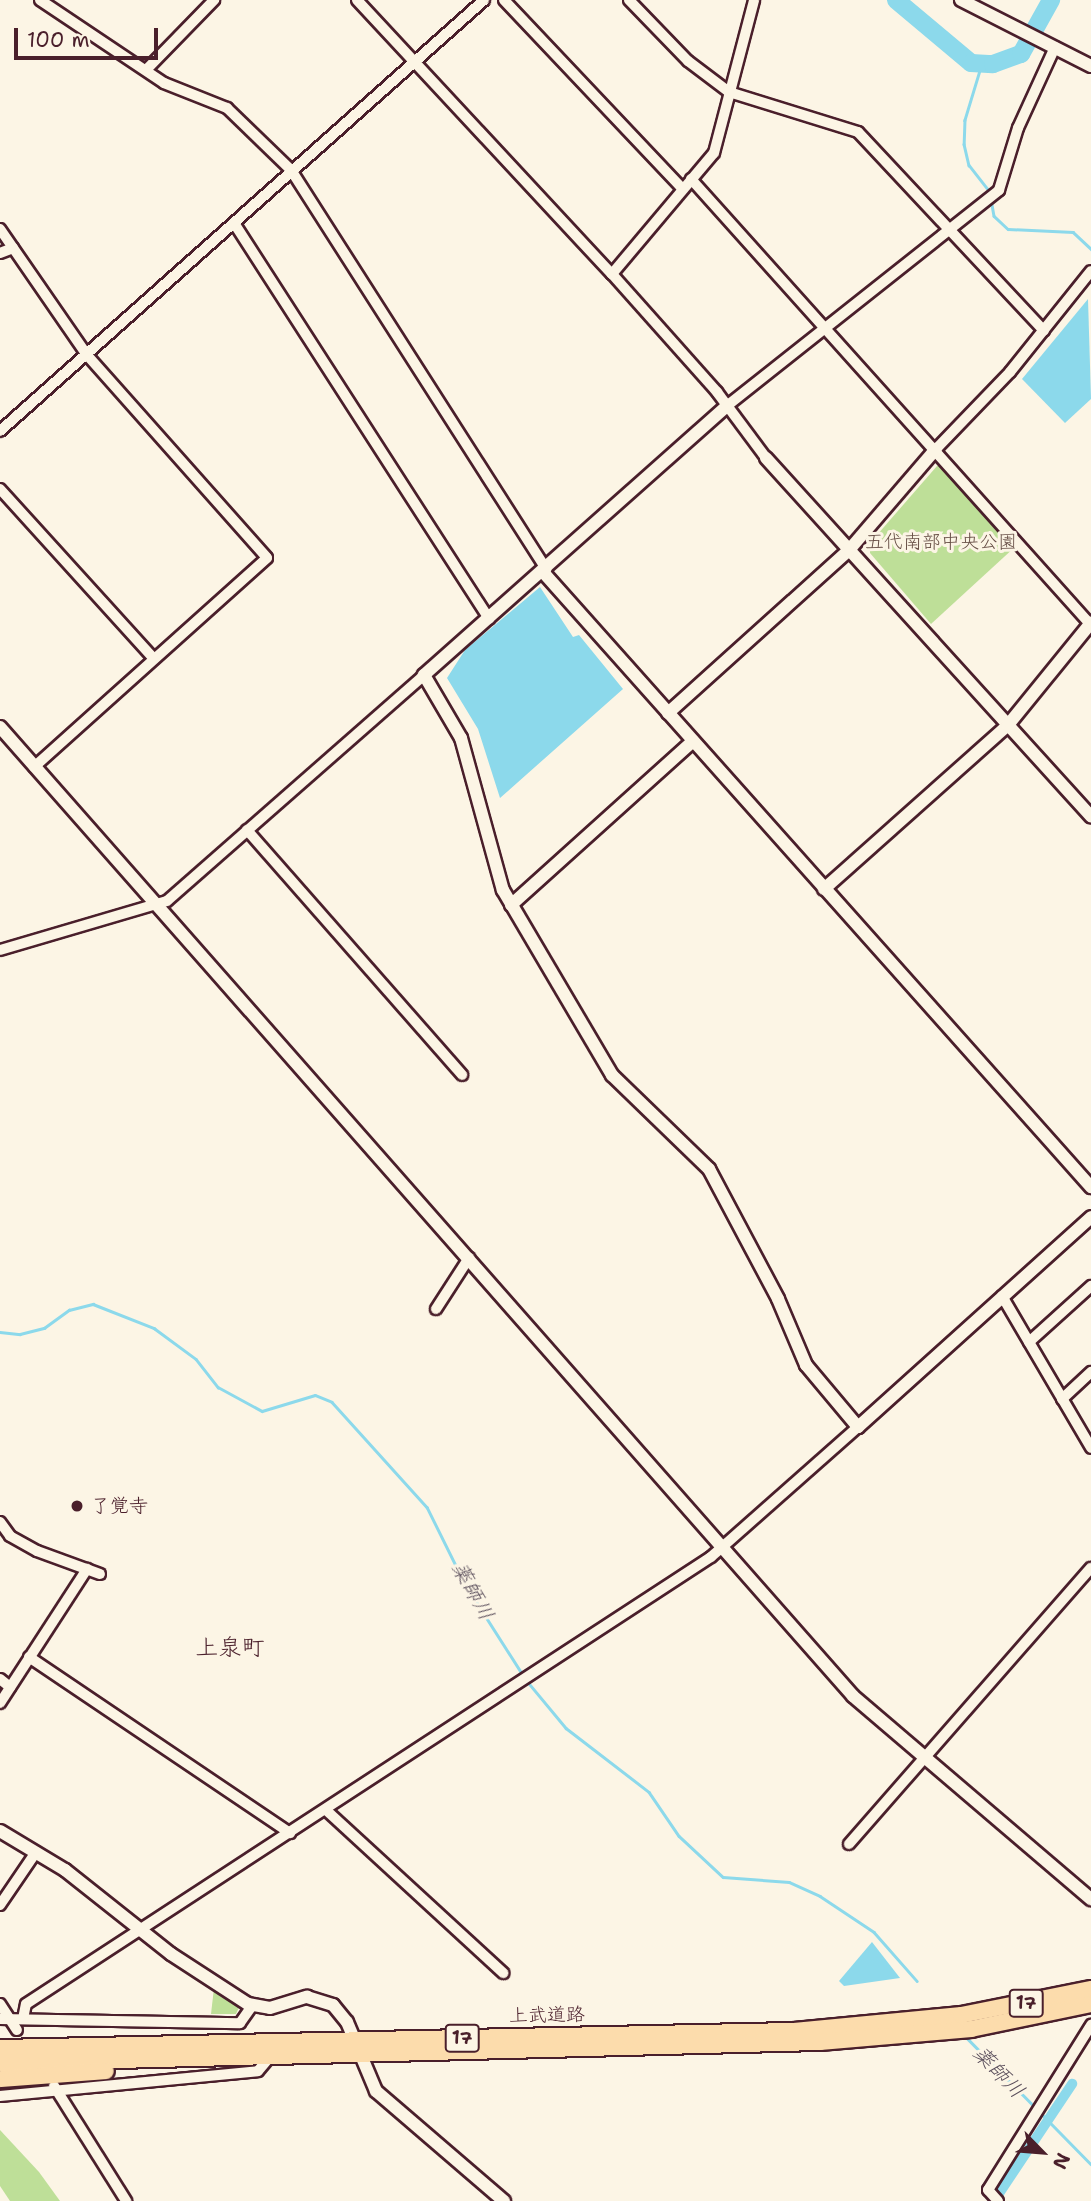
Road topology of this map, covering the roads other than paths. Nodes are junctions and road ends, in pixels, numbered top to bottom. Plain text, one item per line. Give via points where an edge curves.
1 (40, 0) edge
2 (214, 0) edge
3 (357, 0) edge
4 (484, 0) edge
5 (505, 0) edge
6 (629, 0) edge
7 (754, 0) edge
8 (961, 0) edge
9 (1055, 47) junction
10 (416, 59) junction
11 (1091, 66) edge
12 (146, 70) junction
13 (729, 92) junction
14 (290, 170) junction
15 (691, 179) junction
16 (683, 189) junction
17 (234, 223) junction
18 (0, 229) edge
19 (948, 230) junction
20 (13, 248) junction
21 (0, 253) edge
22 (1091, 271) edge
23 (612, 274) junction
24 (1088, 283) edge
25 (824, 326) junction
26 (1044, 331) junction
27 (87, 355) junction
28 (728, 405) junction
29 (0, 431) edge
30 (936, 449) junction
31 (766, 457) joint
32 (0, 489) edge
33 (849, 550) junction
34 (545, 570) junction
35 (489, 619) junction
36 (1091, 624) edge
37 (154, 659) junction
38 (424, 675) junction
39 (668, 713) junction
40 (1008, 725) junction
41 (0, 727) edge
42 (693, 741) junction
43 (34, 767) junction
44 (1091, 817) edge
45 (247, 830) junction
46 (824, 889) junction
47 (511, 905) junction
48 (160, 906) junction
49 (0, 950) edge
50 (462, 1075) dead end
51 (1091, 1187) edge
52 (1091, 1217) edge
53 (469, 1258) junction
54 (1091, 1286) edge
55 (1002, 1296) junction
56 (436, 1308) dead end
57 (1029, 1342) junction
58 (1091, 1372) edge
59 (1062, 1399) junction
60 (858, 1427) junction
61 (1091, 1448) edge
62 (0, 1522) edge
63 (725, 1545) junction
64 (1091, 1568) edge
65 (87, 1569) junction
66 (100, 1574) dead end
67 (29, 1657) junction
68 (0, 1679) edge
69 (10, 1687) junction
70 (0, 1703) edge
71 (924, 1758) junction
72 (326, 1810) junction
73 (0, 1831) edge
74 (290, 1833) junction
75 (849, 1844) dead end
76 (36, 1852) junction
77 (1091, 1899) edge
78 (0, 1905) edge
79 (141, 1932) junction
80 (503, 1973) dead end
81 (1091, 1989) edge
82 (0, 2004) edge
83 (1091, 2004) edge
84 (252, 2006) junction
85 (5, 2019) edge
86 (23, 2019) junction
87 (1091, 2025) edge
88 (928, 2026) junction
89 (17, 2030) dead end
90 (0, 2037) edge
91 (0, 2048) edge
92 (356, 2049) junction
93 (207, 2052) junction
94 (268, 2059) junction
95 (0, 2063) edge
96 (0, 2079) edge
97 (54, 2086) junction
98 (0, 2096) edge
99 (995, 2198) edge
100 (126, 2201) edge
101 (503, 2201) edge

1 - 12 street
2 - 12 street via 173,37
3 - 10 street
4 - 10 street
5 - 16 street
6 - 13 street via 688,61
7 - 13 street
8 - 9 street
9 - 11 street
9 - 19 street via 1018,128 996,193
10 - 14 street
10 - 23 street
12 - 14 street via 164,83 227,108
13 - 15 street via 714,153
13 - 19 street via 858,132
14 - 17 street
14 - 34 street
15 - 16 street
15 - 25 street
16 - 23 street
17 - 27 street
17 - 35 street
18 - 20 street
19 - 25 street
19 - 26 street
20 - 21 street
20 - 27 street
22 - 24 street
23 - 28 street
24 - 26 street
25 - 28 street
25 - 30 street
26 - 30 street
27 - 29 street
27 - 37 street via 267,558
28 - 31 street
28 - 34 street
30 - 33 street
30 - 36 street
31 - 33 street
32 - 37 street
33 - 39 street
33 - 40 street
34 - 35 street
34 - 39 street
35 - 38 street
36 - 40 street
37 - 43 street
38 - 45 street
38 - 47 street via 461,738
39 - 42 street
40 - 44 street
40 - 46 street
41 - 43 street
42 - 46 street
42 - 47 street
43 - 48 street
45 - 48 street
45 - 50 street
46 - 51 street
47 - 60 street via 612,1075 709,1170 778,1299 806,1365
48 - 49 street
48 - 53 street
52 - 55 street
53 - 56 street
53 - 63 street
54 - 57 street
55 - 57 street
55 - 60 street
57 - 59 street
58 - 59 street
59 - 61 street
60 - 63 street
62 - 65 street via 10,1536 37,1551
63 - 71 street via 853,1696
63 - 72 street
64 - 71 street
65 - 66 street
65 - 67 street
67 - 69 street
67 - 74 street
68 - 69 street
69 - 70 street
71 - 75 street
71 - 77 street
72 - 74 street
72 - 80 street
73 - 76 street
74 - 79 street
76 - 78 street
76 - 79 street
79 - 84 street
79 - 86 street via 26,2004
81 - 88 highway, 上武道路 / 17
82 - 85 street
83 - 88 highway, 上武道路 / 17 via 971,2029
84 - 86 street via 240,2023
84 - 92 street via 270,2008 307,1997 326,2001 343,2015
85 - 86 street
85 - 89 street
87 - 99 street via 988,2190
88 - 92 highway, 上武道路 / 17 via 762,2045
90 - 93 highway
91 - 93 highway, 上武道路 / 17
92 - 93 highway, 上武道路 / 17
92 - 94 highway, 上武道路 / 17
92 - 101 street via 376,2091
93 - 94 highway, 上武道路 / 17
93 - 95 highway, 上武道路 / 17
93 - 96 highway
94 - 97 street via 258,2071
97 - 98 street
97 - 100 street

